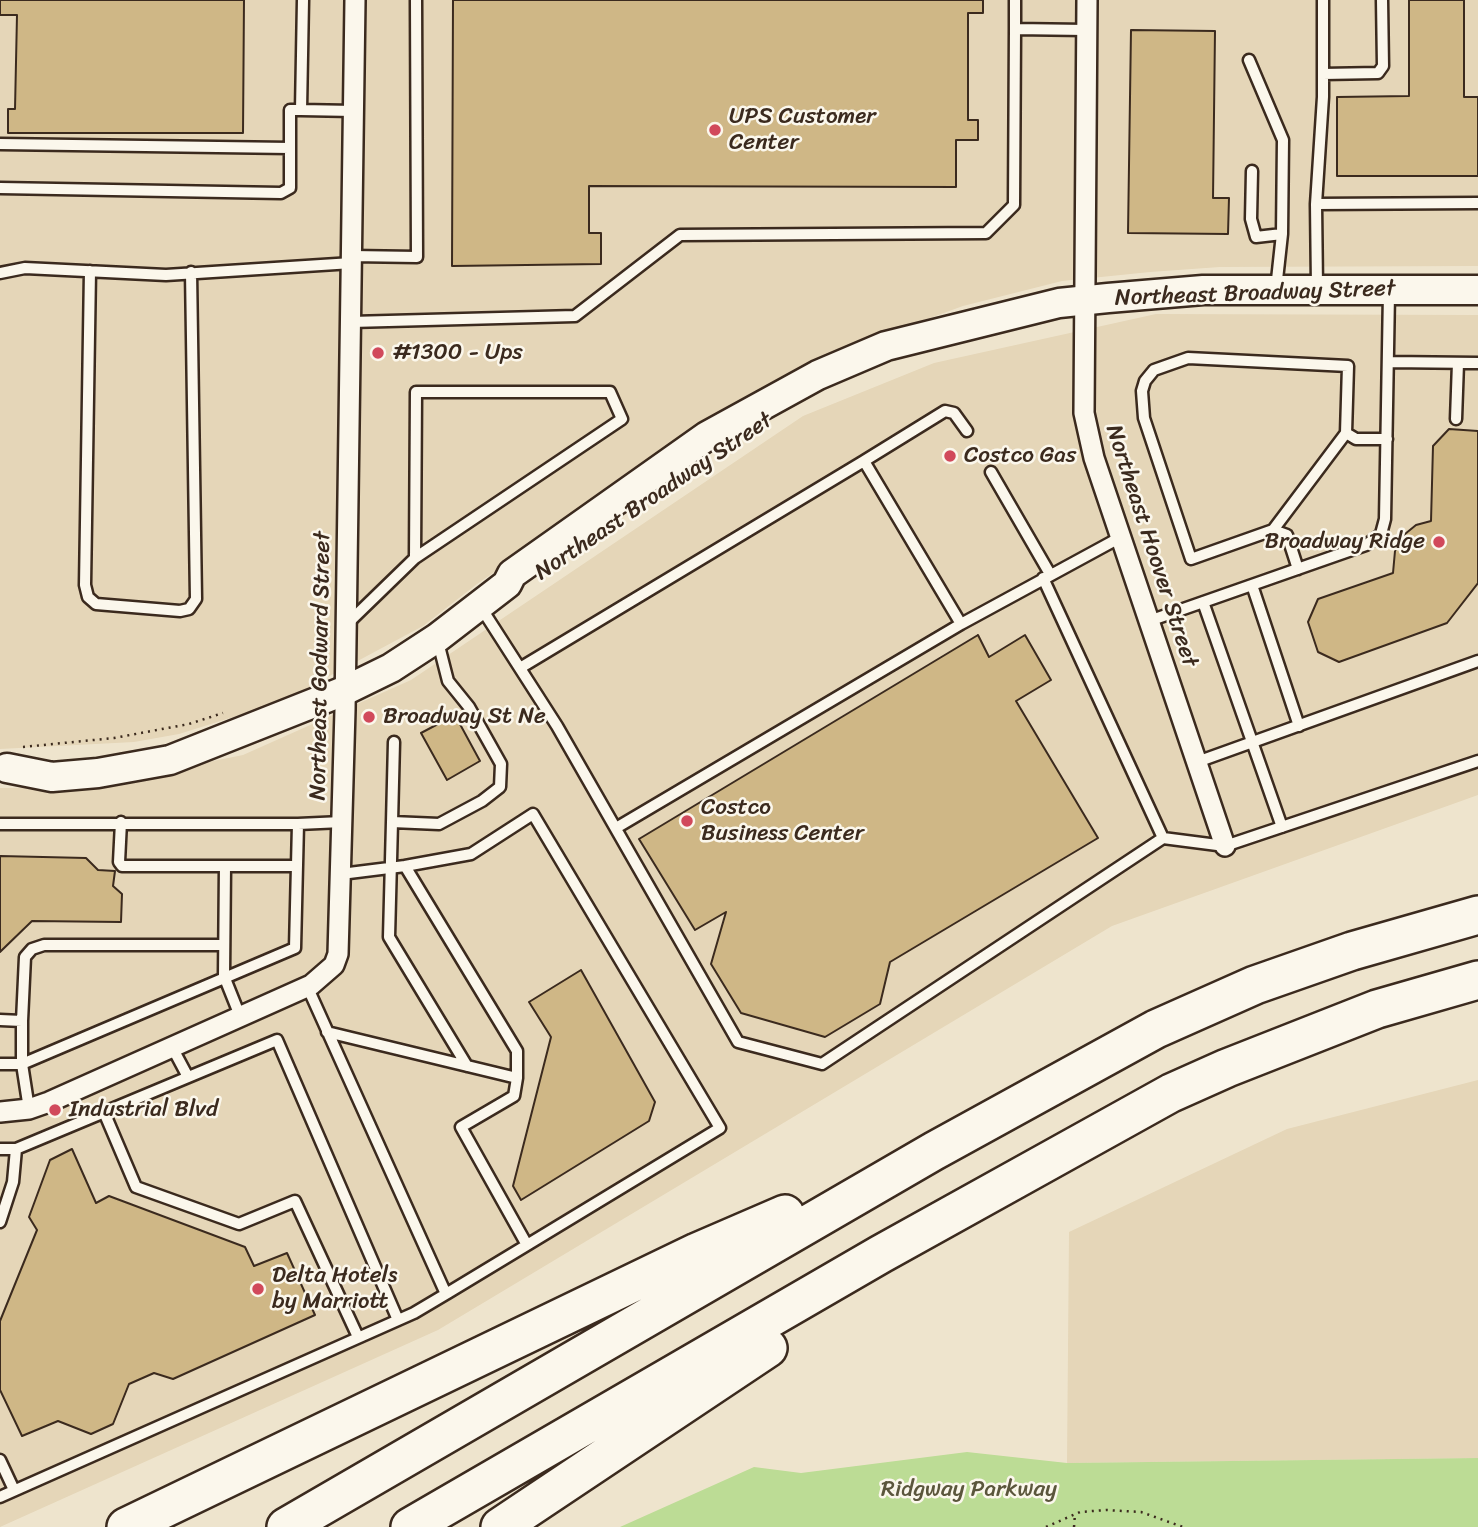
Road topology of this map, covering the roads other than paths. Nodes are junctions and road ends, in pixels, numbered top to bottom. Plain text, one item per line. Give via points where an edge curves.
1 (303, 0) edge
2 (355, 0) edge
3 (416, 0) edge
4 (1015, 0) edge
5 (1087, 0) edge
6 (1323, 0) edge
7 (1382, 0) edge
8 (1015, 29) junction
9 (1086, 30) junction
10 (1249, 60) dead end
11 (1324, 74) junction
12 (301, 110) junction
13 (354, 111) junction
14 (0, 144) edge
15 (290, 148) junction
16 (1252, 171) dead end
17 (0, 188) edge
18 (1478, 203) edge
19 (1316, 205) junction
20 (1282, 234) junction
21 (352, 259) junction
22 (90, 271) junction
23 (191, 272) junction
24 (0, 273) edge
25 (1389, 289) junction
26 (1276, 290) junction
27 (1317, 290) junction
28 (1478, 290) edge
29 (1083, 300) junction
30 (351, 322) junction
31 (1389, 362) junction
32 (1458, 363) junction
33 (1478, 363) edge
34 (1456, 419) dead end
35 (967, 431) dead end
36 (1346, 432) junction
37 (1387, 439) junction
38 (864, 461) junction
39 (991, 472) dead end
40 (1273, 530) junction
41 (1121, 537) junction
42 (415, 558) junction
43 (1298, 569) junction
44 (1047, 576) junction
45 (1252, 585) junction
46 (1203, 602) junction
47 (480, 605) junction
48 (1149, 621) junction
49 (961, 624) junction
50 (346, 626) junction
51 (436, 638) junction
52 (1478, 661) edge
53 (520, 668) junction
54 (344, 691) junction
55 (1299, 726) junction
56 (394, 742) dead end
57 (1253, 742) junction
58 (6, 760) edge
59 (1478, 761) edge
60 (1197, 762) junction
61 (121, 822) junction
62 (342, 822) junction
63 (392, 822) junction
64 (0, 824) edge
65 (298, 824) junction
66 (1282, 827) junction
67 (616, 828) junction
68 (1163, 838) junction
69 (1225, 846) junction
70 (225, 866) junction
71 (297, 866) junction
72 (405, 866) junction
73 (391, 867) junction
74 (341, 874) junction
75 (1478, 915) edge
76 (224, 945) junction
77 (224, 976) junction
78 (1478, 980) edge
79 (307, 986) junction
80 (240, 1017) junction
81 (0, 1020) edge
82 (22, 1021) junction
83 (327, 1032) junction
84 (172, 1047) junction
85 (0, 1064) edge
86 (22, 1064) junction
87 (467, 1066) junction
88 (188, 1077) junction
89 (517, 1078) junction
90 (1171, 1093) junction
91 (29, 1109) junction
92 (0, 1112) edge
93 (104, 1112) junction
94 (0, 1149) edge
95 (16, 1149) junction
96 (934, 1151) junction
97 (0, 1222) edge
98 (527, 1245) junction
99 (446, 1294) junction
100 (398, 1320) junction
101 (358, 1337) junction
102 (0, 1460) edge
103 (15, 1490) junction
104 (0, 1497) edge
105 (126, 1527) edge
106 (286, 1527) edge
107 (410, 1527) edge
108 (500, 1527) edge

1 - 12 lane
2 - 13 street, Northeast Godward Street
3 - 21 lane via 417,257
4 - 8 lane
5 - 9 street, Northeast Hoover Street
6 - 11 lane
7 - 11 lane via 1383,66 1378,73
8 - 9 lane
8 - 30 lane via 1014,205 986,233 680,235 575,316
9 - 29 street, Northeast Hoover Street
10 - 20 lane via 1283,140
11 - 19 lane
12 - 13 lane
12 - 15 lane via 290,110
13 - 21 street, Northeast Godward Street
14 - 15 lane
15 - 17 lane via 290,188 281,193
16 - 20 lane via 1251,219 1256,237
18 - 19 lane
19 - 27 lane
20 - 26 lane
21 - 23 lane
21 - 30 street, Northeast Godward Street
22 - 23 lane
22 - 23 lane via 88,597 96,604 180,611 189,609 196,598
22 - 24 lane via 25,268
25 - 27 main road, Northeast Broadway Street
25 - 28 main road, Northeast Broadway Street
25 - 31 lane
26 - 27 main road, Northeast Broadway Street
26 - 29 main road, Northeast Broadway Street via 1203,290
29 - 41 street, Northeast Hoover Street via 1085,421
29 - 47 main road, Northeast Broadway Street via 886,346 818,375 739,417 512,574 507,584
30 - 50 street, Northeast Godward Street
31 - 32 lane
31 - 37 lane
32 - 33 lane
32 - 34 lane
35 - 38 lane via 954,412 945,411
36 - 37 lane via 1356,439
36 - 40 lane
36 - 40 lane via 1348,366 1188,358 1154,370 1142,391 1144,418 1191,559
37 - 43 lane via 1381,534 1366,545
38 - 49 lane
38 - 53 lane
39 - 44 lane
40 - 43 lane via 1287,535
41 - 44 lane
41 - 48 street, Northeast Hoover Street
42 - 42 lane via 622,419 610,392 416,393
42 - 50 lane
43 - 45 lane
44 - 49 lane
44 - 68 lane
45 - 46 lane
45 - 55 lane
46 - 48 lane
46 - 57 lane
47 - 51 main road, Northeast Broadway Street
47 - 53 lane
48 - 60 street, Northeast Hoover Street
49 - 67 lane
50 - 54 street, Northeast Godward Street
51 - 54 main road, Northeast Broadway Street via 391,668
51 - 63 lane via 448,681 469,707 501,764 502,780 495,792 447,821
52 - 55 lane
53 - 67 lane
54 - 58 main road, Northeast Broadway Street via 192,738 127,751
54 - 62 street, Northeast Godward Street
55 - 57 lane
56 - 63 lane
57 - 60 lane
57 - 66 lane
59 - 66 lane
60 - 69 street, Northeast Hoover Street
61 - 64 lane
61 - 65 lane
61 - 70 lane via 122,866
62 - 65 lane
62 - 74 street, Northeast Godward Street
63 - 73 lane
65 - 71 lane
66 - 69 lane
67 - 68 lane via 738,1042 822,1064
68 - 69 lane
70 - 71 lane
70 - 76 lane
71 - 77 lane via 295,948
72 - 73 lane
72 - 89 lane via 517,1051
72 - 98 lane via 471,854 533,814 720,1128
73 - 74 lane
73 - 87 lane via 389,937
74 - 79 street, Northeast Godward Street via 338,954 334,965
75 - 96 highway via 1352,951 1243,990 1156,1029
76 - 77 lane
76 - 82 lane via 44,945 32,949 25,957
77 - 80 lane
77 - 86 lane
78 - 90 highway via 1377,1009
79 - 80 street, Northeast Godward Street
79 - 83 lane
80 - 84 street, Northeast Godward Street
81 - 82 lane
82 - 86 lane
83 - 87 lane
83 - 99 lane
84 - 88 lane
84 - 91 street, Northeast Godward Street
85 - 86 lane
86 - 91 lane
87 - 89 lane
88 - 93 lane
88 - 100 lane via 277,1040
89 - 98 lane via 513,1096 461,1127
90 - 107 highway via 881,1254
90 - 108 highway via 737,1367
91 - 92 street, Northeast Godward Street
93 - 95 lane
93 - 101 lane via 136,1187 239,1224 295,1201
94 - 95 lane
95 - 97 lane via 13,1182
96 - 105 highway via 697,1252
96 - 106 highway
98 - 99 lane
99 - 100 lane
100 - 101 lane
101 - 103 lane
102 - 103 lane
103 - 104 lane

